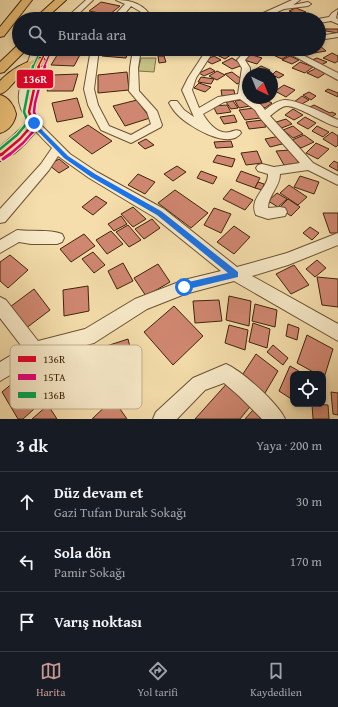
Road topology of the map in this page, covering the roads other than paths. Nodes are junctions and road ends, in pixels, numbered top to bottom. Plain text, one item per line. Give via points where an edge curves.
1 (27, 0) edge
2 (57, 0) edge
3 (61, 0) edge
4 (73, 0) edge
5 (90, 0) edge
6 (119, 0) edge
7 (297, 0) edge
8 (129, 3) junction
9 (308, 4) dead end
10 (21, 5) edge
11 (338, 11) edge
12 (45, 12) edge
13 (46, 12) edge
14 (60, 12) edge
15 (77, 12) edge
16 (123, 12) edge
17 (146, 12) edge
18 (274, 12) edge
19 (276, 12) edge
20 (12, 17) edge
21 (336, 21) edge
22 (0, 34) edge
23 (338, 35) edge
24 (326, 37) edge
25 (12, 50) edge
26 (94, 56) edge
27 (136, 56) edge
28 (206, 56) edge
29 (245, 56) edge
30 (300, 56) edge
31 (36, 58) edge
32 (246, 68) edge
33 (0, 69) edge
34 (338, 76) edge
35 (0, 90) edge
36 (242, 96) edge
37 (0, 99) edge
38 (174, 103) dead end
39 (253, 104) edge
40 (198, 113) junction
41 (264, 116) junction
42 (32, 118) junction
43 (338, 124) edge
44 (0, 128) edge
45 (213, 133) junction
46 (236, 133) dead end
47 (58, 149) junction
48 (0, 155) edge
49 (309, 166) junction
50 (338, 181) edge
51 (280, 212) dead end
52 (0, 218) edge
53 (57, 238) dead end
54 (338, 239) edge
55 (0, 247) edge
56 (235, 274) junction
57 (0, 305) edge
58 (338, 333) edge
59 (31, 345) edge
60 (55, 345) edge
61 (10, 366) edge
62 (0, 372) edge
63 (163, 419) edge
64 (274, 419) edge

1 - 10 highway
2 - 12 highway
3 - 13 highway
4 - 14 highway
5 - 15 street
6 - 8 street
7 - 18 street
8 - 16 street
8 - 17 street
9 - 19 street
11 - 21 street via 334,14
20 - 22 highway
23 - 24 street
25 - 33 highway
26 - 27 street via 89,90 93,105 105,128 131,139 157,125 152,111 134,91
28 - 40 street via 187,90
29 - 32 street via 242,60
30 - 34 street
31 - 35 highway via 11,77
31 - 42 street via 23,96
36 - 40 street via 221,99
37 - 44 highway via 8,108 8,118
38 - 45 street via 194,124
39 - 41 street
40 - 45 street via 205,126
41 - 43 street via 285,103
41 - 49 street
42 - 47 street
42 - 48 highway via 20,138
45 - 46 street via 232,136
47 - 52 street
47 - 56 street via 93,176 159,213
49 - 50 street
49 - 51 street via 268,169 275,178 264,193 260,211 268,214
53 - 55 street via 17,236
54 - 56 street via 288,259
56 - 58 street
56 - 60 street via 184,287 141,304 88,337
57 - 59 street
61 - 62 street
63 - 64 street via 199,384 226,373 246,389

